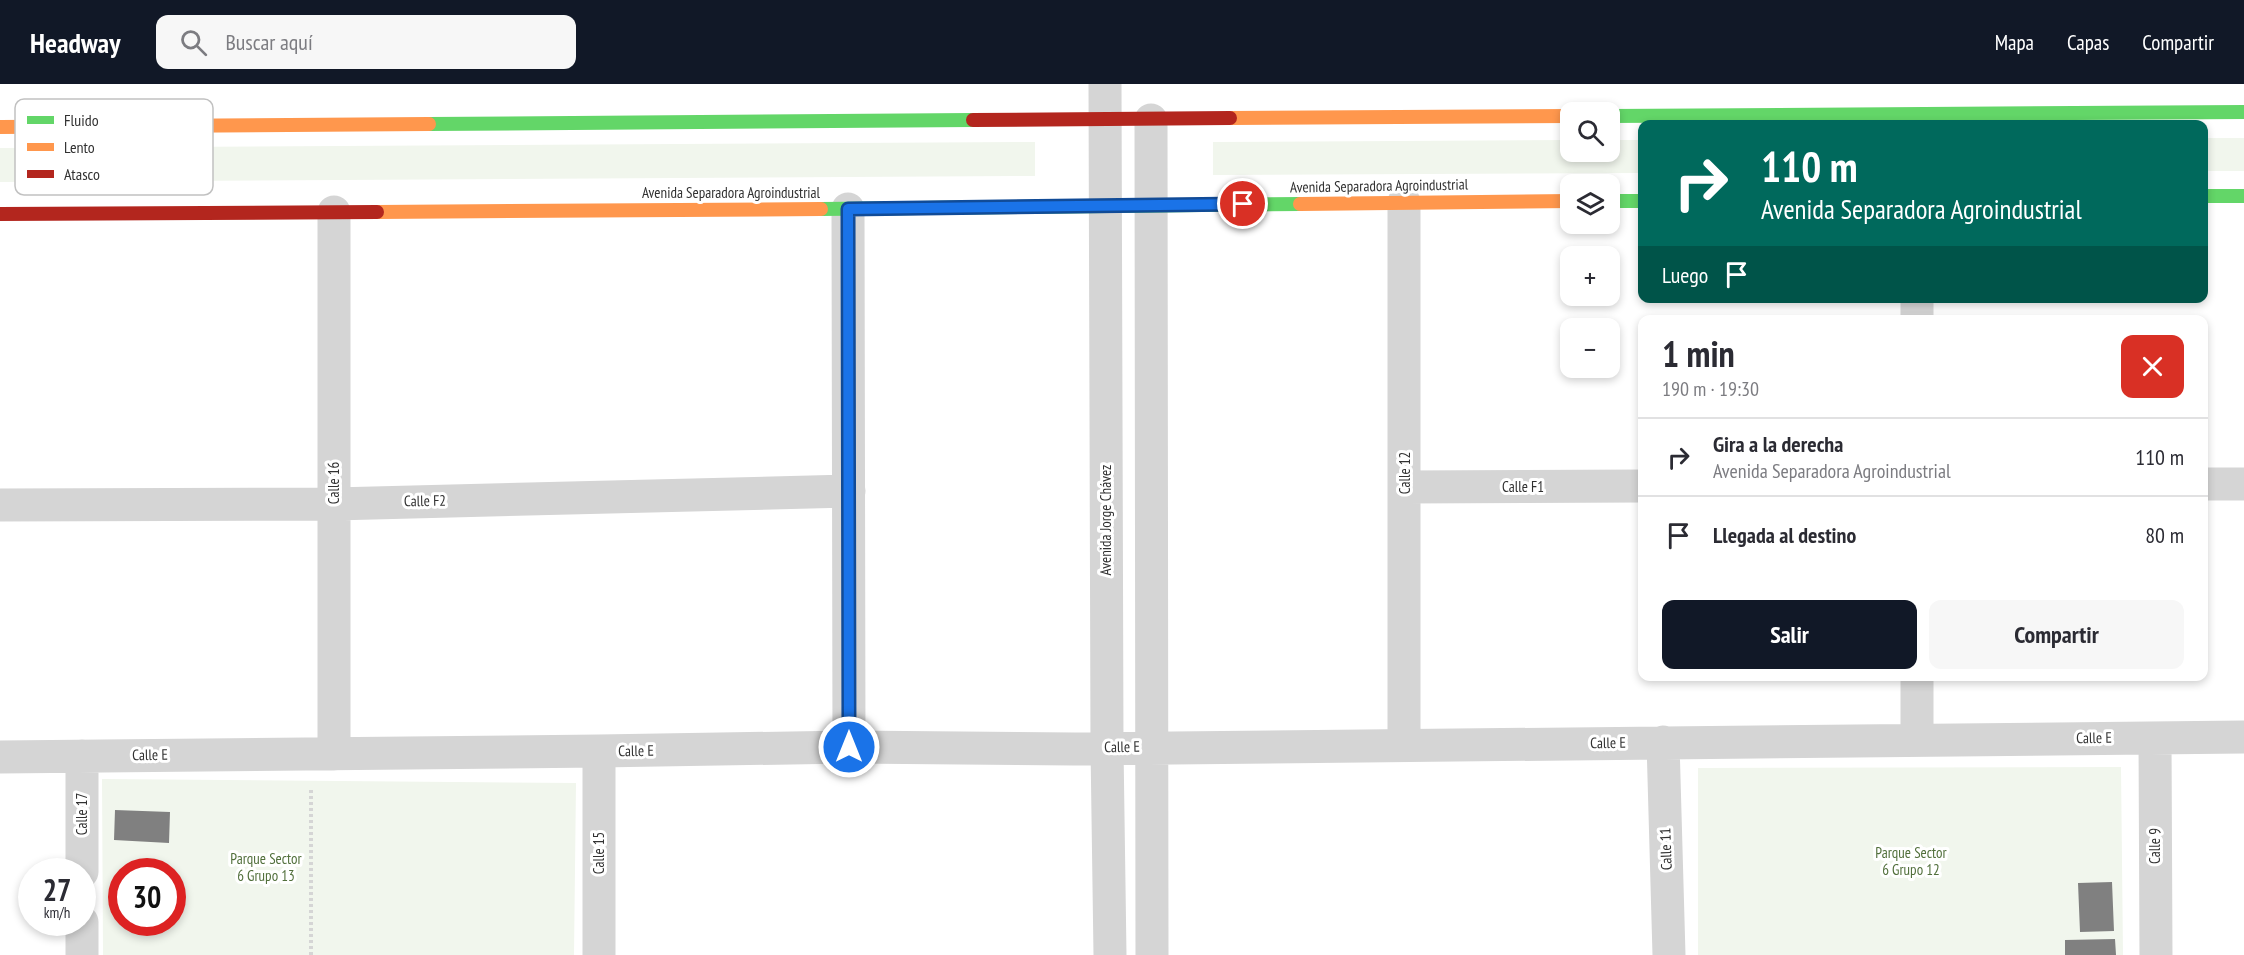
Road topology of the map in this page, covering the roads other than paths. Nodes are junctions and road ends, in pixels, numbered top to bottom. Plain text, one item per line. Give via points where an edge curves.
1 (1105, 84) edge
2 (2244, 112) edge
3 (1620, 116) edge
4 (1560, 117) edge
5 (1105, 120) junction
6 (1150, 120) junction
7 (213, 126) edge
8 (0, 127) edge
9 (15, 127) edge
10 (2208, 196) edge
11 (2244, 196) edge
12 (1560, 201) edge
13 (1620, 201) edge
14 (1638, 201) edge
15 (1404, 202) junction
16 (1106, 205) junction
17 (1150, 205) junction
18 (848, 209) junction
19 (334, 212) junction
20 (0, 214) edge
21 (2208, 484) edge
22 (2244, 484) edge
23 (1638, 486) edge
24 (1404, 488) junction
25 (849, 490) junction
26 (334, 504) junction
27 (0, 505) edge
28 (1917, 681) edge
29 (2244, 737) edge
30 (2155, 738) junction
31 (1917, 740) junction
32 (1663, 742) junction
33 (1404, 744) junction
34 (849, 747) junction
35 (1107, 747) junction
36 (1150, 747) junction
37 (599, 752) junction
38 (334, 754) junction
39 (82, 756) junction
40 (0, 757) edge
41 (82, 858) edge
42 (82, 936) edge
43 (82, 955) edge
44 (599, 955) edge
45 (1110, 955) edge
46 (1152, 955) edge
47 (1669, 955) edge
48 (2156, 955) edge

1 - 5 street, Avenida Jorge Chávez
2 - 3 street
4 - 6 street
5 - 6 street
5 - 7 street
5 - 16 street, Avenida Jorge Chávez
6 - 17 street
8 - 9 street
10 - 11 street
12 - 15 street, Avenida Separadora Agroindustrial
13 - 14 street
15 - 17 street, Avenida Separadora Agroindustrial
15 - 24 street, Calle 12
16 - 17 street, Avenida Separadora Agroindustrial
16 - 18 street, Avenida Separadora Agroindustrial
16 - 35 street, Avenida Jorge Chávez
17 - 36 street
18 - 19 street, Avenida Separadora Agroindustrial
18 - 25 street
19 - 20 street, Avenida Separadora Agroindustrial
19 - 26 street, Calle 16
21 - 22 street
23 - 24 street, Calle F1
24 - 33 street, Calle 12
25 - 26 street, Calle F2
25 - 34 street
26 - 27 street, Calle F2
26 - 38 street, Calle 16
28 - 31 street
29 - 30 street, Calle E
30 - 31 street, Calle E
30 - 48 street, Calle 9
31 - 32 street, Calle E
32 - 33 street, Calle E
32 - 47 street, Calle 11
33 - 36 street, Calle E
34 - 35 street, Calle E
34 - 37 street, Calle E
35 - 36 street, Calle E
35 - 45 street, Avenida Jorge Chávez
36 - 46 street
37 - 38 street, Calle E
37 - 44 street, Calle 15
38 - 39 street, Calle E
39 - 40 street, Calle E
39 - 41 street, Calle 17
42 - 43 street

